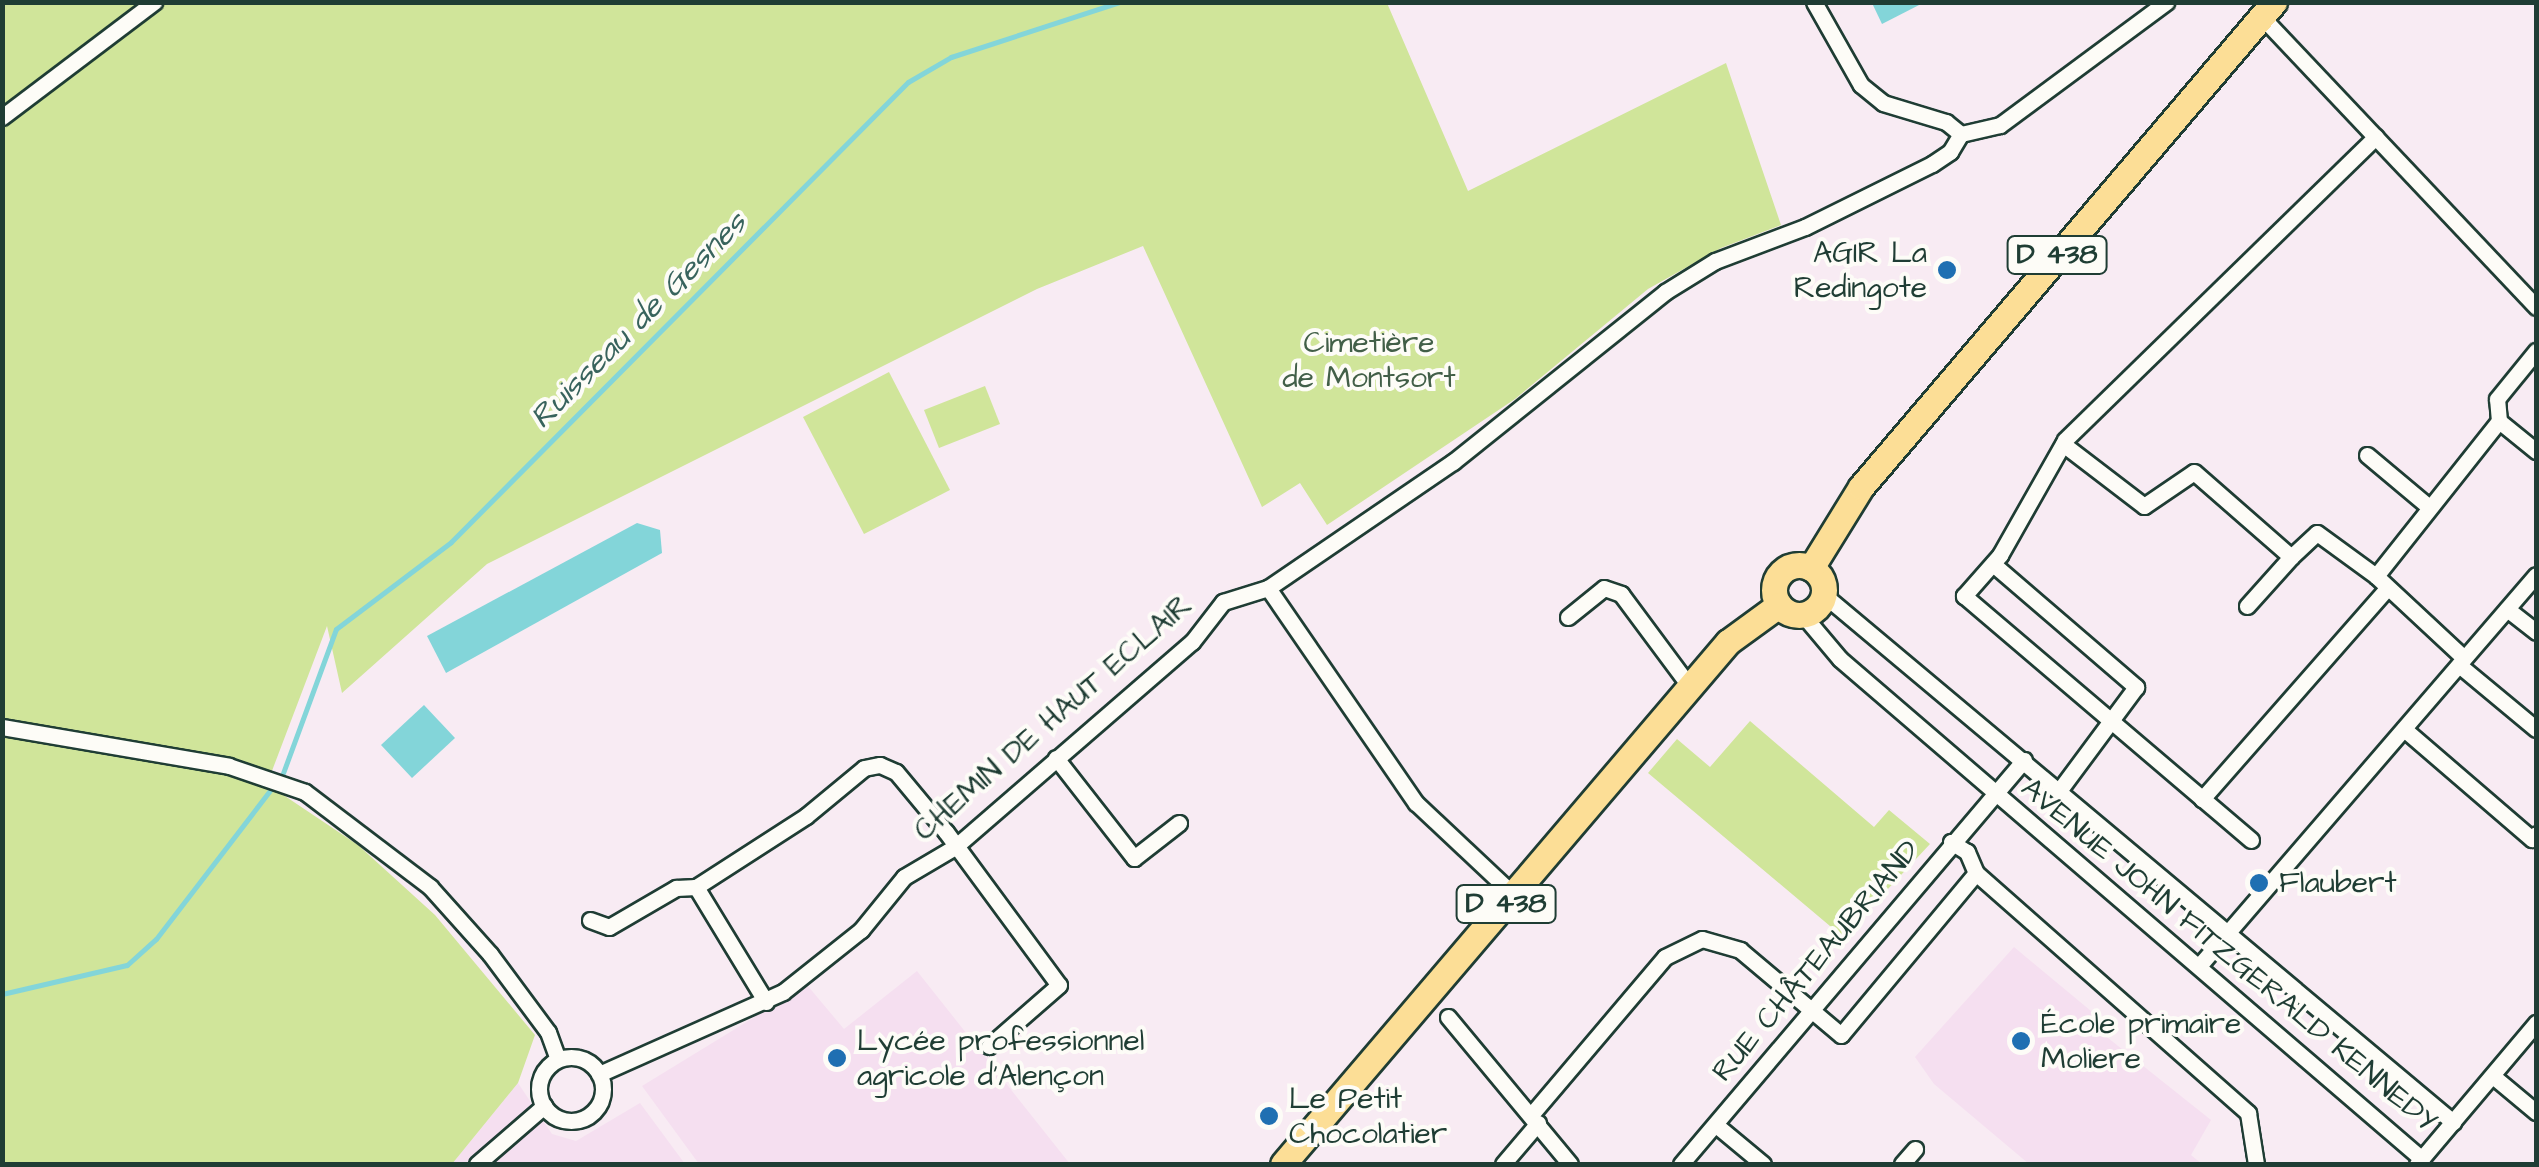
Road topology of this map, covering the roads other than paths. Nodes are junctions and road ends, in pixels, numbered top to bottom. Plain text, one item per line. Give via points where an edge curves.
1 (154, 2) edge
2 (1814, 2) edge
3 (2166, 2) edge
4 (2268, 10) edge
5 (2, 117) edge
6 (1961, 134) junction
7 (2376, 137) junction
8 (2536, 307) edge
9 (2536, 351) edge
10 (2499, 421) junction
11 (2063, 444) junction
12 (2536, 451) edge
13 (2367, 455) dead end
14 (2429, 507) junction
15 (2291, 556) junction
16 (1992, 564) junction
17 (1811, 568) junction
18 (2536, 574) edge
19 (2376, 576) junction
20 (1268, 588) junction
21 (2385, 591) junction
22 (1824, 595) junction
23 (1779, 605) junction
24 (2248, 606) dead end
25 (2507, 609) junction
26 (1804, 615) junction
27 (1568, 617) dead end
28 (2536, 632) edge
29 (2462, 661) junction
30 (1690, 687) junction
31 (2110, 723) junction
32 (2, 726) edge
33 (2404, 729) junction
34 (2536, 729) edge
35 (1056, 758) junction
36 (2024, 760) junction
37 (2061, 788) junction
38 (1996, 795) junction
39 (2202, 799) junction
40 (1179, 823) dead end
41 (2536, 834) edge
42 (2251, 840) dead end
43 (1951, 842) junction
44 (956, 847) junction
45 (1976, 873) junction
46 (696, 887) junction
47 (1514, 896) junction
48 (590, 920) dead end
49 (2226, 931) junction
50 (2199, 966) junction
51 (766, 1002) junction
52 (1809, 1010) junction
53 (1448, 1017) dead end
54 (2536, 1023) edge
55 (989, 1046) dead end
56 (558, 1059) junction
57 (599, 1074) junction
58 (2494, 1077) junction
59 (544, 1106) junction
60 (2536, 1112) edge
61 (1534, 1119) junction
62 (2454, 1122) junction
63 (1716, 1124) junction
64 (1915, 1149) dead end
65 (2420, 1162) edge
66 (476, 1164) edge
67 (1282, 1164) edge
68 (1503, 1164) edge
69 (1570, 1164) edge
70 (1681, 1164) edge
71 (1762, 1164) edge
72 (1902, 1164) edge
73 (2256, 1164) edge

1 - 5 street
2 - 6 street via 1861,85 1884,103 1946,122
3 - 6 street via 2000,125
4 - 7 street
4 - 17 main road, D 438 via 1862,486
6 - 20 street, CHEMIN DE HAUT ECLAIR via 1932,164 1805,227 1715,261 1665,292 1453,462
7 - 8 street
7 - 11 street
9 - 10 street via 2497,398
10 - 12 street
10 - 14 street
11 - 15 street via 2144,506 2194,472
11 - 16 street
13 - 14 street
14 - 19 street
15 - 19 street via 2317,533
15 - 24 street
16 - 31 street via 2136,687
16 - 31 street via 1964,596
17 - 22 main road
17 - 23 main road via 1783,571 1774,590
18 - 25 street
19 - 21 street
20 - 35 street, CHEMIN DE HAUT ECLAIR via 1222,602 1192,642
20 - 47 street via 1416,803
21 - 29 street
21 - 39 street
22 - 26 main road
22 - 36 street, AVENUE JOHN FITZGERALD KENNEDY
23 - 26 main road
23 - 30 main road, D 438 via 1728,642
25 - 28 street
25 - 29 street
26 - 38 street, AVENUE JOHN FITZGERALD KENNEDY via 1840,659
27 - 30 street via 1604,588 1621,594
29 - 33 street
29 - 34 street
30 - 47 main road, D 438
31 - 37 street
31 - 39 street
32 - 56 street via 229,766 304,792 430,886 548,1032
33 - 41 street via 2532,839
33 - 49 street
35 - 40 street via 1134,858
35 - 44 street, CHEMIN DE HAUT ECLAIR
36 - 37 street, AVENUE JOHN FITZGERALD KENNEDY
36 - 38 street, RUE CHÂTEAUBRIAND
37 - 49 street, AVENUE JOHN FITZGERALD KENNEDY
38 - 43 street, RUE CHÂTEAUBRIAND
38 - 50 street, AVENUE JOHN FITZGERALD KENNEDY
39 - 42 street
43 - 45 street via 1968,852
43 - 52 street, RUE CHÂTEAUBRIAND
44 - 46 street via 896,772 880,765 864,768 806,816
44 - 51 street, CHEMIN DE HAUT ECLAIR via 904,877 861,930
44 - 55 street via 1059,985
45 - 52 street via 1841,1035
45 - 73 street via 2248,1113
46 - 48 street via 676,888 609,926
46 - 51 street
47 - 67 main road, D 438
49 - 50 street
49 - 62 street, AVENUE JOHN FITZGERALD KENNEDY
50 - 65 street, AVENUE JOHN FITZGERALD KENNEDY
51 - 57 street, CHEMIN DE HAUT ECLAIR
52 - 61 street via 1740,950 1702,938 1683,944
52 - 63 street, RUE CHÂTEAUBRIAND
53 - 61 street
54 - 58 street
56 - 57 street via 577,1057
56 - 59 street via 540,1079
57 - 59 street via 600,1103 586,1116 558,1118
58 - 60 street
58 - 62 street
59 - 66 street
61 - 68 street
61 - 69 street
62 - 65 street, AVENUE JOHN FITZGERALD KENNEDY
63 - 70 street, RUE CHÂTEAUBRIAND
63 - 71 street
64 - 72 street

